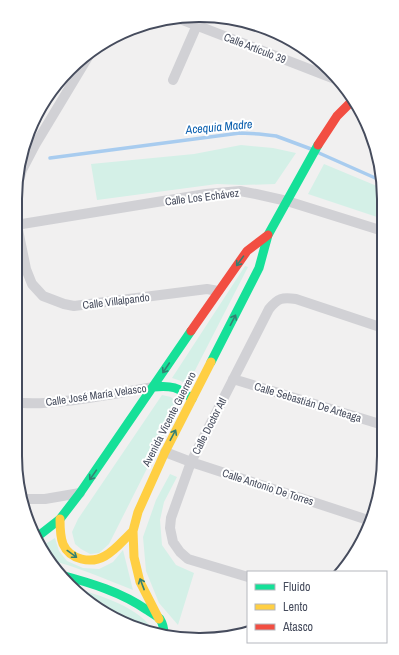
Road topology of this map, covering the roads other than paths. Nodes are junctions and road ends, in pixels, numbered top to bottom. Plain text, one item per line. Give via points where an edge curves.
1 (187, 22) edge
2 (197, 26) junction
3 (83, 65) edge
4 (327, 76) edge
5 (172, 80) dead end
6 (349, 104) edge
7 (25, 163) edge
8 (287, 201) junction
9 (22, 224) edge
10 (377, 229) edge
11 (268, 235) junction
12 (22, 249) edge
13 (218, 291) junction
14 (377, 326) edge
15 (232, 379) junction
16 (153, 387) junction
17 (192, 399) junction
18 (22, 403) edge
19 (377, 423) edge
20 (165, 452) junction
21 (190, 462) junction
22 (80, 493) junction
23 (27, 499) edge
24 (366, 518) edge
25 (60, 519) junction
26 (133, 531) junction
27 (40, 534) edge
28 (71, 578) edge
29 (247, 578) edge
30 (159, 618) junction
31 (165, 630) edge

1 - 2 street, Calle Artículo 39
2 - 4 street, Calle Artículo 39
2 - 5 street
3 - 7 street, Calle Villalpando
6 - 8 street, Avenida Vicente Guerrero via 337,116 321,140
8 - 9 street, Calle Los Echávez via 240,191 226,192
8 - 10 street, Calle Los Echávez
8 - 11 street, Avenida Vicente Guerrero
11 -> 13 street, Avenida Vicente Guerrero via 247,251
17 -> 11 street, Avenida Vicente Guerrero via 259,268
12 - 13 street, Calle Villalpando via 32,284 43,296 64,304 74,306 206,289
13 -> 16 street, Avenida Vicente Guerrero
14 - 15 street, Calle Doctor Atl via 296,299 281,298 269,309
15 - 19 street, Calle Sebastián De Arteaga
15 - 21 street, Calle Doctor Atl
16 - 17 street via 175,387
16 - 18 street, Calle José María Velasco via 86,399
16 -> 22 street, Avenida Vicente Guerrero
20 -> 17 street, Avenida Vicente Guerrero
20 - 21 street, Calle Antonio De Torres
20 - 26 street, Avenida Vicente Guerrero via 138,512
21 - 24 street, Calle Antonio De Torres
21 - 29 street, Calle Doctor Atl via 171,518 173,542 188,559
22 - 23 street
22 - 25 street, Avenida Vicente Guerrero
25 -> 26 street via 63,544 67,552 79,559 97,559 104,556
25 - 27 street, Avenida Vicente Guerrero
30 -> 26 street, Avenida Vicente Guerrero via 140,582 134,557
28 - 30 street via 120,595 141,605
30 - 31 street, Avenida Vicente Guerrero

